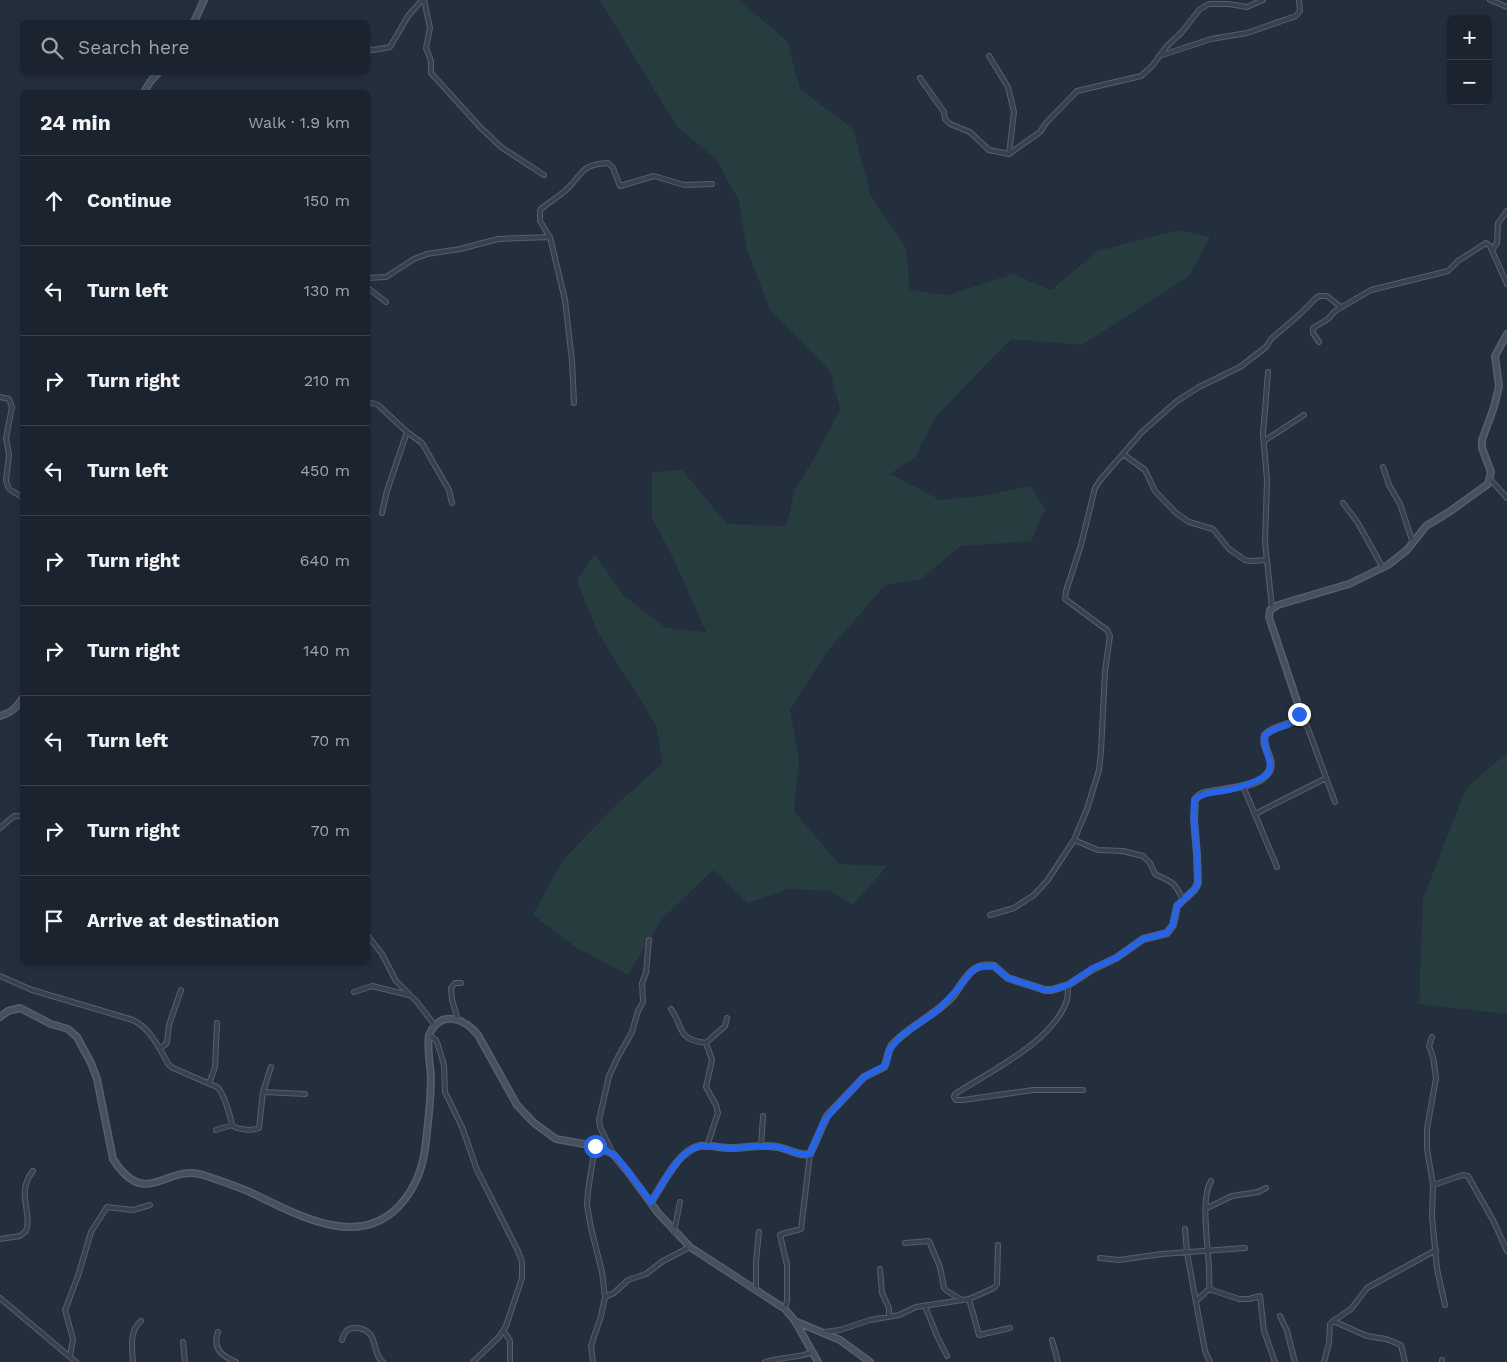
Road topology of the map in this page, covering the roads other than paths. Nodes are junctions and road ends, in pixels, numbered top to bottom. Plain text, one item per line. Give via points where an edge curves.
1 (204, 0) edge
2 (423, 0) edge
3 (1263, 0) edge
4 (1299, 0) edge
5 (1490, 0) edge
6 (1507, 7) edge
7 (195, 20) edge
8 (370, 49) edge
9 (989, 56) dead end
10 (1159, 56) junction
11 (156, 75) edge
12 (920, 78) dead end
13 (145, 90) edge
14 (1009, 154) junction
15 (544, 175) dead end
16 (712, 184) dead end
17 (1507, 211) edge
18 (549, 236) junction
19 (1492, 250) junction
20 (370, 278) edge
21 (1507, 284) edge
22 (370, 290) edge
23 (386, 302) dead end
24 (1341, 307) junction
25 (1507, 334) edge
26 (1319, 342) dead end
27 (1268, 372) dead end
28 (0, 397) edge
29 (370, 403) edge
30 (574, 403) dead end
31 (1304, 416) dead end
32 (407, 432) junction
33 (1264, 441) junction
34 (1123, 454) junction
35 (1383, 467) dead end
36 (1490, 479) junction
37 (20, 496) edge
38 (1507, 498) edge
39 (452, 503) dead end
40 (1343, 503) dead end
41 (382, 513) dead end
42 (1413, 543) junction
43 (1266, 560) junction
44 (1383, 568) junction
45 (1272, 608) junction
46 (20, 702) edge
47 (0, 716) edge
48 (1298, 718) junction
49 (1326, 778) junction
50 (1243, 786) junction
51 (1335, 802) dead end
52 (1255, 814) junction
53 (20, 816) edge
54 (0, 828) edge
55 (1074, 840) junction
56 (1277, 867) dead end
57 (1183, 900) junction
58 (990, 915) dead end
59 (370, 939) edge
60 (649, 940) dead end
61 (0, 976) edge
62 (462, 983) dead end
63 (1068, 985) junction
64 (181, 990) dead end
65 (354, 992) dead end
66 (409, 995) junction
67 (671, 1009) dead end
68 (0, 1017) edge
69 (727, 1018) dead end
70 (458, 1020) junction
71 (217, 1023) dead end
72 (433, 1028) junction
73 (429, 1035) junction
74 (1432, 1037) dead end
75 (706, 1043) junction
76 (160, 1048) junction
77 (270, 1067) dead end
78 (209, 1084) junction
79 (1083, 1090) dead end
80 (263, 1092) junction
81 (304, 1094) dead end
82 (763, 1116) dead end
83 (232, 1124) junction
84 (216, 1130) dead end
85 (595, 1146) junction
86 (707, 1146) junction
87 (761, 1146) junction
88 (612, 1154) junction
89 (810, 1154) junction
90 (33, 1171) dead end
91 (1212, 1181) dead end
92 (1433, 1185) junction
93 (1266, 1188) dead end
94 (651, 1202) junction
95 (680, 1202) dead end
96 (150, 1205) dead end
97 (1207, 1208) junction
98 (1185, 1229) dead end
99 (674, 1232) junction
100 (759, 1232) dead end
101 (0, 1239) edge
102 (905, 1243) dead end
103 (998, 1246) dead end
104 (690, 1247) junction
105 (1245, 1248) dead end
106 (1436, 1250) junction
107 (1209, 1251) junction
108 (1507, 1251) edge
109 (1187, 1253) junction
110 (1100, 1258) dead end
111 (880, 1269) dead end
112 (1210, 1289) junction
113 (756, 1290) junction
114 (605, 1297) junction
115 (0, 1298) edge
116 (968, 1299) junction
117 (962, 1300) junction
118 (1196, 1301) junction
119 (1445, 1305) dead end
120 (925, 1306) junction
121 (785, 1309) junction
122 (1280, 1316) dead end
123 (889, 1317) junction
124 (141, 1321) dead end
125 (795, 1321) junction
126 (1333, 1321) junction
127 (1010, 1328) dead end
128 (503, 1331) junction
129 (218, 1332) dead end
130 (824, 1332) junction
131 (342, 1340) dead end
132 (1052, 1340) dead end
133 (183, 1342) dead end
134 (813, 1352) junction
135 (947, 1356) dead end
136 (70, 1357) junction
137 (76, 1362) edge
138 (133, 1362) edge
139 (185, 1362) edge
140 (236, 1362) edge
141 (383, 1362) edge
142 (473, 1362) edge
143 (510, 1362) edge
144 (593, 1362) edge
145 (765, 1362) edge
146 (818, 1362) edge
147 (870, 1362) edge
148 (1058, 1362) edge
149 (1210, 1362) edge
150 (1275, 1362) edge
151 (1295, 1362) edge
152 (1324, 1362) edge
153 (1405, 1362) edge

1 - 7 street
2 - 8 street via 408,16 390,47
2 - 15 street via 430,28 426,48 431,73 501,147
3 - 10 street via 1247,7 1209,4 1200,8
4 - 10 street via 1300,11 1296,16 1247,33 1211,39
5 - 6 street
9 - 14 street via 1008,87 1014,112
10 - 14 street via 1140,76 1076,91 1040,132
11 - 13 street
12 - 14 street via 950,124 970,132 989,150
16 - 18 street via 684,185 654,176 620,186 608,163 593,163 540,210 540,221
17 - 19 street via 1498,223
18 - 20 street via 498,239 427,254 386,277
18 - 30 street via 565,300
19 - 21 street
19 - 24 street via 1484,244 1448,271 1374,289
22 - 23 street
24 - 26 street via 1313,328
24 - 34 street via 1327,296 1319,296 1246,362 1177,401
25 - 36 street via 1495,356 1499,386 1482,440
27 - 33 street
28 - 37 street via 9,398 12,407 6,438 9,455 6,481 9,489
29 - 32 street via 378,405
31 - 33 street
32 - 39 street via 424,445 449,490
32 - 41 street via 386,491
33 - 43 street
34 - 43 street via 1145,470 1155,490 1176,512 1190,522 1213,529 1230,549 1245,560
34 - 55 street via 1095,488 1065,599 1107,630 1110,636 1099,770
35 - 42 street
36 - 38 street
36 - 42 street via 1483,488 1426,526
40 - 44 street
42 - 44 street
43 - 45 street
44 - 45 street via 1349,584
45 - 48 street via 1268,613 1297,701
46 - 47 street via 15,709
48 - 49 street via 1308,726
48 - 50 street via 1265,735 1264,745 1271,762 1268,774
49 - 51 street
49 - 52 street
50 - 52 street
50 - 57 street via 1205,793 1194,800 1198,883
52 - 56 street
53 - 54 street via 14,816
55 - 57 street via 1098,850 1143,856 1155,874 1176,886
55 - 58 street via 1034,895 1014,908
57 - 63 street via 1177,906 1173,924 1167,933 1143,939
59 - 66 street via 396,981
60 - 88 street via 642,983 643,1002 632,1032 609,1076 599,1120
61 - 76 street via 32,990 132,1020 144,1026
62 - 70 street via 455,982 451,988
63 - 79 street via 1067,999 1042,1037 955,1094 954,1098 963,1100 1044,1090
63 - 89 street via 1045,990 1008,978 994,966 974,970 951,998 892,1046 884,1066 864,1077 834,1109 823,1123
64 - 76 street via 167,1042
65 - 66 street via 372,986
66 - 72 street
67 - 75 street via 684,1035
68 - 73 street via 20,1008 73,1032 97,1079 113,1159 131,1179 154,1184 181,1173 193,1172 254,1194 304,1218 354,1228 372,1225 389,1216 404,1202 418,1180 425,1150 430,1097
69 - 75 street via 720,1032
70 - 72 street via 449,1018
70 - 85 street via 478,1035 517,1105 540,1129 556,1139
71 - 78 street via 215,1067
72 - 73 street
73 - 128 street via 436,1040 444,1065 445,1092 477,1170 520,1256 522,1278
74 - 92 street via 1429,1048 1436,1078 1427,1129 1427,1149
75 - 86 street via 712,1060 706,1087 718,1113
76 - 78 street via 172,1068
77 - 80 street
78 - 83 street via 221,1091
80 - 81 street
80 - 83 street via 259,1128 238,1128
82 - 87 street
83 - 84 street
85 - 88 street
85 - 114 street via 587,1205
86 - 87 street
86 - 94 street via 695,1148 683,1156
87 - 89 street
88 - 94 street
89 - 121 street via 801,1229 780,1235 787,1265
90 - 101 street via 26,1184 26,1231 20,1236
91 - 97 street via 1208,1188
92 - 106 street
92 - 108 street via 1468,1176
93 - 97 street via 1232,1196
94 - 99 street
95 - 99 street
96 - 136 street via 133,1210 107,1207 91,1232 66,1310 73,1339
97 - 107 street
98 - 109 street
99 - 104 street
100 - 113 street
102 - 117 street via 929,1241 940,1267 944,1288
103 - 116 street via 996,1286
104 - 113 street
104 - 114 street via 646,1274 628,1280
105 - 107 street
106 - 119 street
106 - 126 street via 1367,1288 1351,1310
107 - 109 street
107 - 112 street
109 - 110 street via 1119,1260
109 - 118 street
111 - 123 street
112 - 118 street
112 - 150 street via 1245,1300 1260,1296 1264,1331
113 - 121 street
114 - 144 street via 591,1346
115 - 136 street
116 - 117 street
116 - 127 street via 979,1335
117 - 120 street
118 - 149 street
120 - 123 street
120 - 135 street
121 - 125 street
122 - 151 street
123 - 130 street
124 - 138 street via 131,1338
125 - 130 street
125 - 134 street
126 - 152 street
126 - 153 street via 1367,1336 1401,1345
128 - 142 street
128 - 143 street via 510,1343
129 - 140 street via 216,1345 225,1356
130 - 147 street
131 - 141 street via 347,1330 360,1328 374,1339 377,1356
132 - 148 street
133 - 139 street
134 - 145 street
134 - 146 street
136 - 137 street

